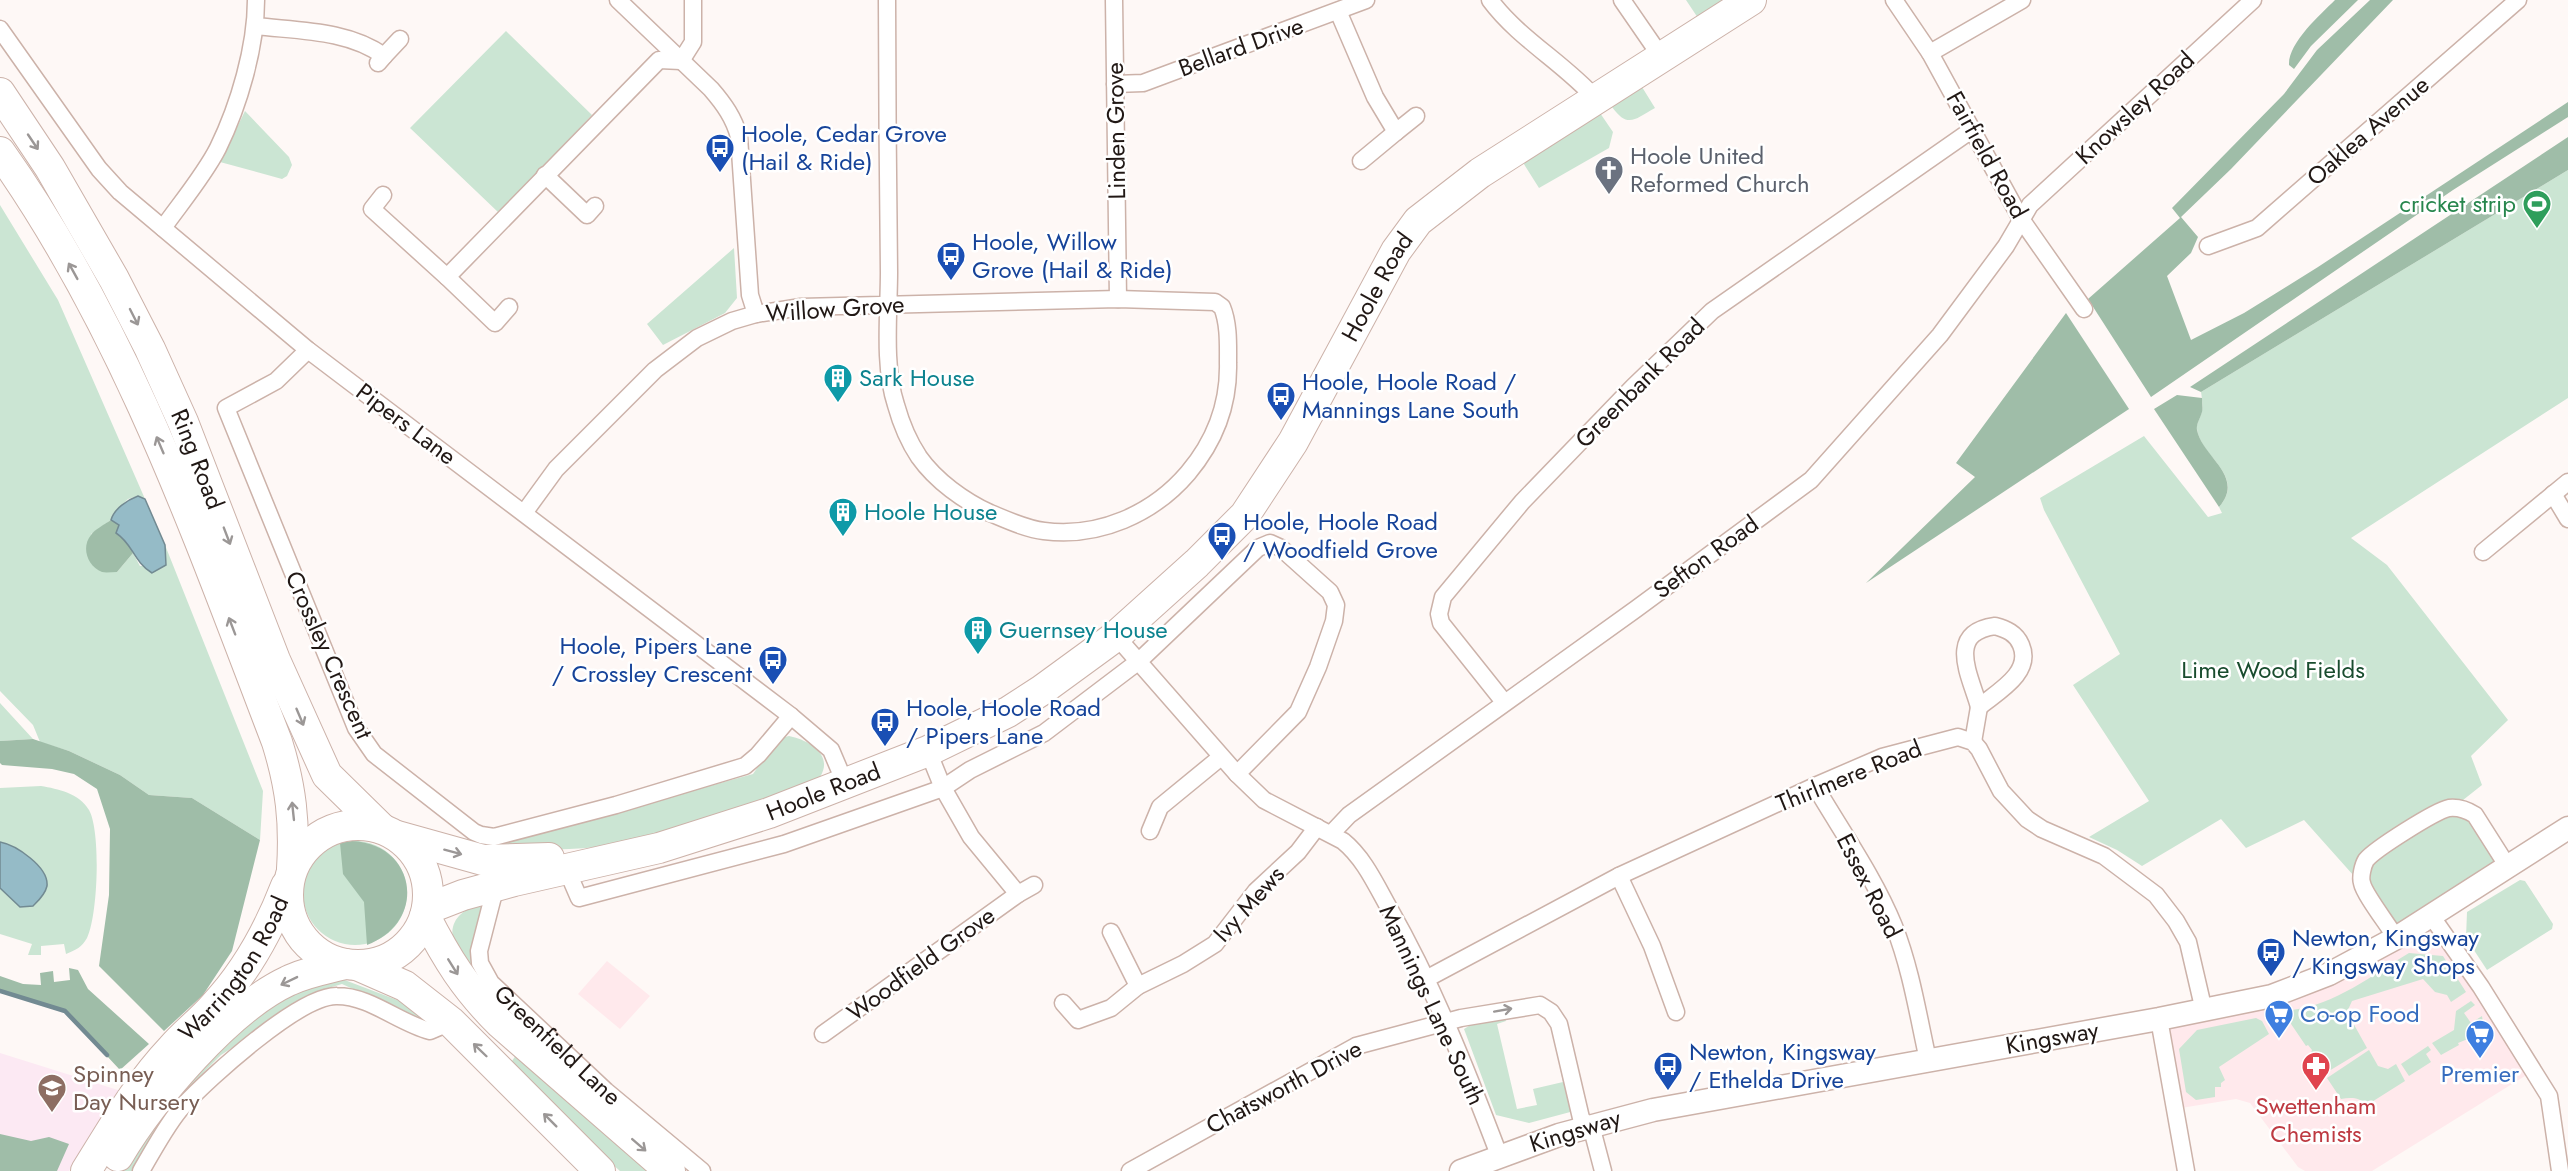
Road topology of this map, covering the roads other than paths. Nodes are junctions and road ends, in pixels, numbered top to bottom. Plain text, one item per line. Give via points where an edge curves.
1 (256, 0) edge
2 (618, 0) edge
3 (693, 0) edge
4 (886, 0) edge
5 (1114, 0) edge
6 (1366, 0) edge
7 (1490, 0) edge
8 (1622, 0) edge
9 (1751, 0) edge
10 (1894, 0) edge
11 (2022, 0) edge
12 (2253, 0) edge
13 (2518, 0) edge
14 (1338, 11) junction
15 (256, 26) junction
16 (0, 29) edge
17 (400, 39) dead end
18 (1930, 53) junction
19 (1662, 58) junction
20 (681, 61) junction
21 (1115, 84) junction
22 (0, 93) edge
23 (1596, 99) junction
24 (1416, 116) dead end
25 (1973, 129) junction
26 (1396, 132) junction
27 (0, 152) edge
28 (1361, 161) dead end
29 (545, 175) junction
30 (383, 195) dead end
31 (595, 206) dead end
32 (2021, 219) junction
33 (163, 228) junction
34 (2208, 246) dead end
35 (447, 277) junction
36 (1118, 298) junction
37 (889, 305) junction
38 (509, 307) dead end
39 (2084, 309) dead end
40 (756, 314) junction
41 (308, 350) junction
42 (2568, 482) edge
43 (2553, 494) junction
44 (524, 513) junction
45 (2568, 519) edge
46 (2483, 552) dead end
47 (1116, 636) junction
48 (1139, 661) junction
49 (1504, 702) junction
50 (1979, 707) junction
51 (790, 717) junction
52 (1973, 742) junction
53 (928, 751) junction
54 (1221, 757) junction
55 (1237, 774) junction
56 (845, 783) junction
57 (1815, 786) junction
58 (943, 788) junction
59 (2568, 828) edge
60 (1150, 831) dead end
61 (1324, 831) junction
62 (389, 832) junction
63 (659, 848) junction
64 (2508, 867) junction
65 (566, 868) junction
66 (290, 873) junction
67 (1619, 876) junction
68 (496, 885) junction
69 (1034, 885) dead end
70 (1018, 894) junction
71 (426, 912) junction
72 (2432, 917) junction
73 (1111, 932) dead end
74 (2396, 938) junction
75 (351, 965) junction
76 (1426, 979) junction
77 (1138, 986) junction
78 (1063, 1004) dead end
79 (2204, 1011) junction
80 (1676, 1012) dead end
81 (2159, 1019) junction
82 (1446, 1021) junction
83 (451, 1022) junction
84 (823, 1034) dead end
85 (1928, 1060) junction
86 (1586, 1126) junction
87 (1481, 1165) edge
88 (86, 1171) edge
89 (109, 1171) edge
90 (141, 1171) edge
91 (600, 1171) edge
92 (670, 1171) edge
93 (702, 1171) edge
94 (1130, 1171) edge
95 (1603, 1171) edge
96 (2186, 1171) edge
97 (2560, 1171) edge

1 - 15 street
2 - 20 street
3 - 20 street via 693,42
4 - 37 street
5 - 21 street, Linden Grove
6 - 14 street, Bellard Drive
7 - 23 street
8 - 19 street
9 - 19 highway, Hoole Road
10 - 18 street, Fairfield Road
11 - 18 street
12 - 32 street, Knowsley Road via 2030,205
13 - 34 street, Oaklea Avenue via 2258,228
14 - 21 street, Bellard Drive via 1143,83
14 - 26 street via 1375,97
15 - 17 street via 356,40 367,44 381,59
15 - 33 street via 242,86 218,148
16 - 33 street, Pipers Lane via 99,169
18 - 25 street, Fairfield Road
19 - 23 highway, Hoole Road
20 - 29 street via 659,60
20 - 40 street via 711,88 736,124 750,295
21 - 36 street, Linden Grove
22 -> 62 highway, Ring Road via 50,168 150,350 183,422 275,660 327,775
23 - 47 highway, Hoole Road via 1480,173 1418,221 1396,251 1293,442 1245,514
24 - 26 street
25 - 32 street, Fairfield Road
25 - 49 street, Greenbank Road via 1712,311 1522,502 1443,597 1441,623
26 - 28 street
66 -> 27 highway, Ring Road via 294,832 289,779 187,509 143,403 106,330 49,227
29 - 31 street via 587,215
29 - 35 street
30 - 35 street via 372,209
32 - 39 street, Fairfield Road
32 - 49 street, Sefton Road via 2006,246 1940,334 1811,480
33 - 41 street, Pipers Lane
35 - 38 street via 495,322
36 - 37 street, Willow Grove
36 - 37 street, Willow Grove via 1204,300 1222,307 1227,328 1227,387 1219,423 1204,453 1179,484 1138,514 1111,525 1069,532 1031,528 984,510 960,496 921,459 892,391
37 - 40 street, Willow Grove via 801,307
40 - 44 street, Willow Grove via 697,338 655,370 556,469
41 - 44 street, Pipers Lane
41 - 51 street, Crossley Crescent via 276,381 226,408 360,735 374,753 474,832 494,837 745,765
42 - 43 street
43 - 45 street
43 - 46 street
44 - 51 street, Pipers Lane
47 - 48 street, Mannings Lane South
47 - 53 highway, Hoole Road via 1008,712
48 - 54 street, Mannings Lane South
48 - 55 street, Hoole Road via 1258,548 1270,543 1281,548 1330,592 1336,605 1334,621 1298,712
48 - 58 street, Hoole Road via 1044,733
49 - 61 street, Sefton Road
50 - 50 street via 1965,664 1966,645 1977,631 1986,627 2005,628 2020,642 2023,662 2012,680
50 - 52 street
51 - 56 street, Pipers Lane via 831,750
52 - 57 street, Thirlmere Road via 1958,737 1882,757
52 - 79 street via 2001,791 2027,819 2104,856 2156,895 2188,942
53 - 56 highway, Hoole Road
53 - 58 street, Woodfield Grove
54 - 55 street, Mannings Lane South
54 - 60 street via 1160,807
55 - 61 street, Mannings Lane South via 1264,800
56 - 63 highway, Hoole Road via 769,813
57 - 67 street, Thirlmere Road
57 - 85 street, Essex Road via 1894,926
58 - 65 street, Hoole Road via 784,844 579,898
58 - 70 street, Woodfield Grove via 970,837
59 - 64 street, Kingsway
61 - 76 street, Mannings Lane South via 1352,849 1369,873
61 - 77 street, Ivy Mews via 1256,891 1215,944
62 -> 63 highway, Hoole Road via 483,860
62 - 66 highway via 360,824 338,827 303,850
62 - 71 highway via 412,850 423,868 428,888
63 - 65 highway, Hoole Road
64 - 72 street, Kingsway
64 - 74 street via 2471,812 2447,809 2417,825 2368,859 2363,869 2362,885
65 - 68 highway, Hoole Road
66 - 75 highway via 287,900 292,923 305,942 323,957
66 - 88 highway, Warrington Road via 273,920 237,980 129,1100
67 - 76 street, Thirlmere Road
67 - 80 street via 1652,946
68 - 71 highway, Hoole Road
68 - 93 street, Greenfield Lane via 479,951 480,963 491,983 606,1091
69 - 70 street, Woodfield Grove
70 - 84 street, Woodfield Grove
71 - 75 highway via 415,936 399,952 379,962
71 -> 92 highway, Greenfield Lane via 450,963 478,1002
72 - 74 street, Kingsway
72 - 97 street via 2549,1096
73 - 77 street
74 - 79 street, Kingsway via 2298,987
75 - 83 highway via 405,986
75 -> 89 highway, Warrington Road via 286,981 220,1031 170,1084
76 - 82 street, Mannings Lane South
77 - 78 street, Ivy Mews via 1111,1008 1078,1020
79 - 81 street, Kingsway
81 - 85 street, Kingsway
81 - 96 street
82 -> 86 street, Chatsworth Drive via 1530,1006 1547,1009 1559,1024
82 - 87 street, Mannings Lane South
82 - 94 street, Chatsworth Drive via 1356,1046
83 - 90 street via 430,1031 357,999 334,996 317,1000 250,1043 181,1107
91 -> 83 highway
85 - 86 street, Kingsway via 1678,1105
86 - 87 street, Kingsway
86 - 95 street, Chatsworth Drive via 1593,1133

